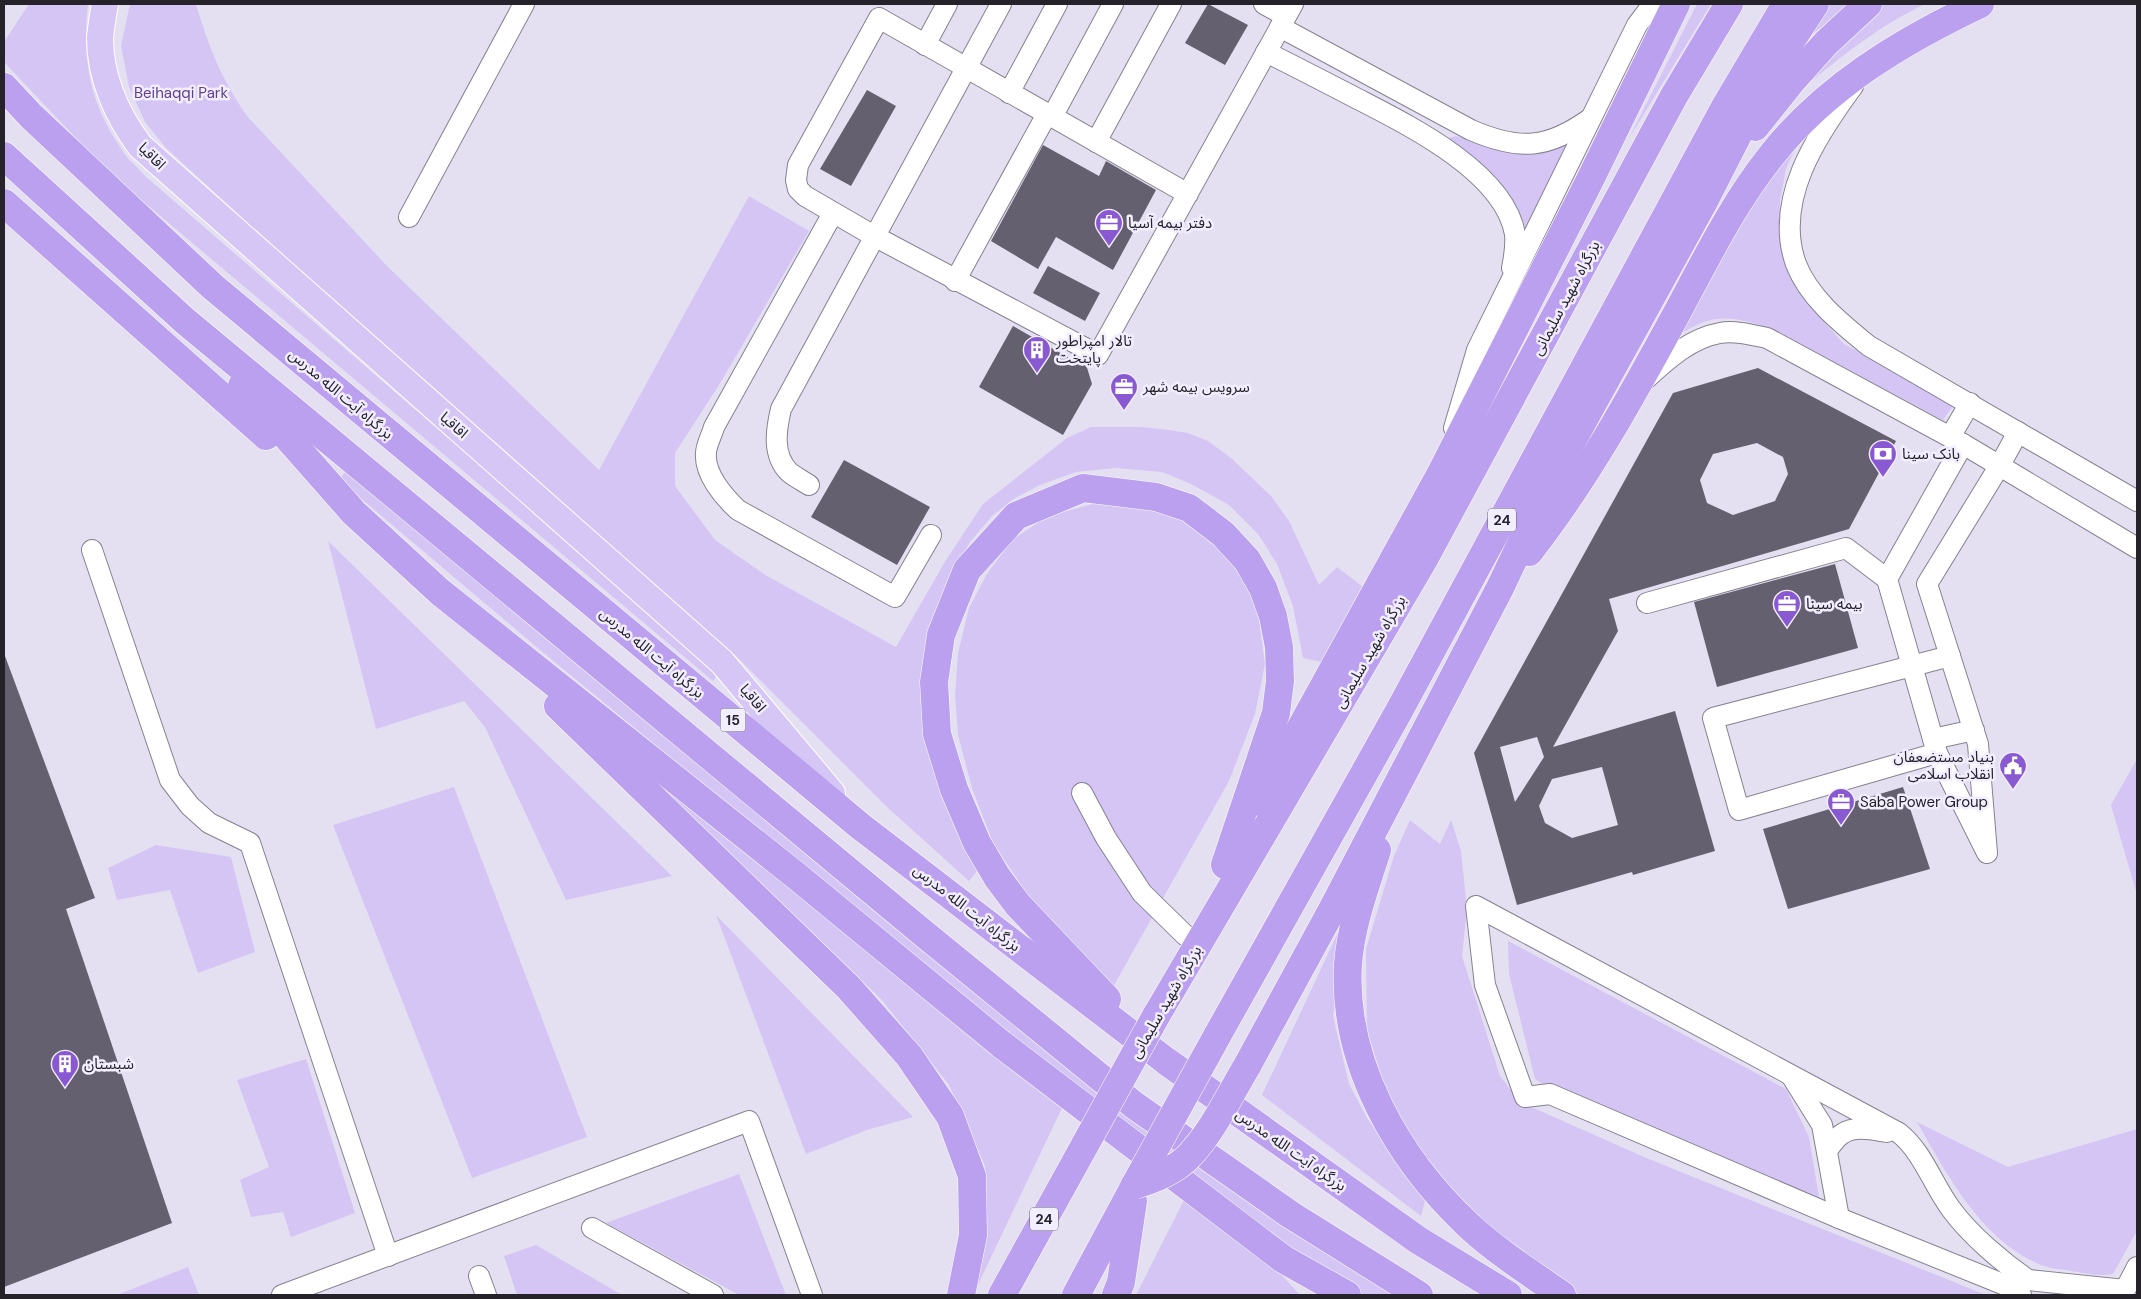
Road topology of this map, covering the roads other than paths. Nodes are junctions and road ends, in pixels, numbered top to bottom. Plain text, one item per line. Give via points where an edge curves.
1 (105, 4) edge
2 (524, 4) edge
3 (947, 4) edge
4 (1002, 4) edge
5 (1058, 4) edge
6 (1113, 4) edge
7 (1171, 4) edge
8 (1264, 4) edge
9 (1653, 4) edge
10 (1676, 4) edge
11 (1729, 4) edge
12 (1786, 4) edge
13 (1815, 4) edge
14 (1868, 4) edge
15 (1980, 4) edge
16 (883, 11) edge
17 (1286, 15) edge
18 (925, 45) junction
19 (1266, 52) junction
20 (1867, 67) junction
21 (966, 68) junction
22 (4, 87) edge
23 (1009, 93) junction
24 (1049, 115) junction
25 (1593, 116) junction
26 (1096, 142) junction
27 (4, 156) edge
28 (1188, 194) junction
29 (4, 203) edge
30 (1702, 204) junction
31 (833, 213) junction
32 (409, 216) dead end
33 (874, 236) junction
34 (955, 281) junction
35 (1511, 282) junction
36 (185, 321) junction
37 (1636, 388) junction
38 (1970, 403) junction
39 (2018, 432) junction
40 (1956, 440) junction
41 (2000, 466) junction
42 (1440, 475) junction
43 (809, 485) dead end
44 (2137, 501) edge
45 (354, 513) junction
46 (931, 535) dead end
47 (2137, 548) edge
48 (92, 550) dead end
49 (1887, 579) junction
50 (1500, 588) junction
51 (440, 592) junction
52 (1647, 603) dead end
53 (1950, 656) junction
54 (1912, 666) junction
55 (1974, 730) junction
56 (1935, 746) junction
57 (1400, 779) junction
58 (1082, 793) dead end
59 (860, 826) junction
60 (1225, 865) junction
61 (1186, 936) junction
62 (1156, 1016) junction
63 (1166, 1062) junction
64 (1791, 1075) junction
65 (1899, 1133) junction
66 (1828, 1149) junction
67 (1135, 1185) junction
68 (1840, 1218) junction
69 (592, 1228) dead end
70 (388, 1256) junction
71 (1283, 1259) junction
72 (2137, 1267) edge
73 (479, 1276) dead end
74 (2018, 1287) edge
75 (2130, 1293) edge
76 (282, 1295) edge
77 (486, 1295) edge
78 (713, 1295) edge
79 (812, 1295) edge
80 (961, 1295) edge
81 (1002, 1295) edge
82 (1076, 1295) edge
83 (1116, 1295) edge
84 (1319, 1295) edge
85 (1346, 1295) edge
86 (1419, 1295) edge
87 (1508, 1295) edge
88 (1562, 1295) edge

1 - 59 main road, اقاقیا via 100,39 105,75 125,126 140,146 722,662
2 - 32 lane
3 - 18 lane
4 - 21 lane
5 - 23 lane
6 - 24 lane
7 - 26 lane
8 - 17 lane
9 - 25 lane via 1638,25
10 - 42 highway
11 - 62 highway, بزرگراه شهید سلیمانی / 24 via 1674,96 1423,561
12 - 67 highway, 24, bridge via 1725,106 1399,711
13 - 30 highway via 1768,76
14 - 30 highway via 1791,82
15 - 20 highway via 1912,38
16 - 18 lane
16 - 31 lane via 798,166 798,189
17 - 19 lane
17 - 25 lane via 1470,130 1488,137 1526,145 1549,141 1570,133
18 - 21 lane
19 - 28 lane
19 - 35 lane via 1425,134 1478,176 1508,214 1515,235
20 - 37 highway via 1814,109 1770,156 1730,217
20 - 38 lane via 1810,152 1794,192 1789,229 1796,264 1836,320 1869,346
21 - 23 lane
21 - 33 lane
22 - 59 highway, بزرگراه آیت الله مدرس / 15 via 213,287
23 - 24 lane
24 - 26 lane
24 - 34 lane
25 - 35 lane
26 - 28 lane
27 - 36 highway
28 - 34 lane via 1098,355
29 - 45 highway
30 - 50 highway via 1555,472
31 - 33 lane
31 - 46 lane via 714,427 706,454 712,477 722,495 738,510 895,597
33 - 34 lane
33 - 43 lane via 781,409 776,447 780,460 789,472
35 - 42 lane via 1477,350
36 - 45 highway
36 - 86 highway via 1134,1105 1290,1215
37 - 40 lane via 1666,360 1690,344 1720,332 1744,334 1767,338
37 - 50 highway via 1554,520
38 - 39 lane
38 - 40 lane
39 - 41 lane
39 - 44 lane
40 - 41 lane
40 - 49 lane
41 - 47 lane
41 - 53 lane via 1927,584
42 - 60 highway
45 - 51 highway
48 - 70 lane via 170,780 190,806 209,823 250,843
49 - 52 lane via 1846,548
49 - 54 lane
50 - 57 highway
51 - 71 highway via 1001,1044
51 - 80 highway via 849,988 910,1056 950,1116 972,1176 973,1235
53 - 54 lane
53 - 55 lane
54 - 56 lane
54 - 56 lane via 1713,718 1739,810
55 - 56 lane
55 - 56 lane via 1978,744 1987,853
57 - 67 highway, bridge via 1213,1124 1188,1158 1157,1178
57 - 88 highway via 1355,920 1348,964 1349,1002 1362,1065 1398,1142 1425,1179 1468,1225 1512,1261
58 - 61 lane via 1106,838 1142,893
59 - 63 highway, بزرگراه آیت الله مدرس / 15
60 - 61 highway
60 - 63 highway via 1276,713 1280,681 1279,647 1273,616 1263,588 1247,560 1223,534 1189,508 1156,497 1082,488 1016,516 967,570 942,635 934,682 937,734 954,789 977,844 997,877 1018,905
61 - 62 highway
62 - 81 highway, بزرگراه شهید سلیمانی / 24, bridge
63 - 87 highway, بزرگراه آیت الله مدرس / 15 via 1418,1240
64 - 65 lane
64 - 66 lane via 1822,1125
64 - 68 lane via 1476,906 1485,985 1525,1097 1550,1094
65 - 66 lane via 1852,1130 1842,1133
65 - 74 lane via 1910,1142 1952,1210 2011,1268
66 - 68 lane
67 - 82 highway, 24
67 - 83 highway via 1128,1243
68 - 74 lane
69 - 78 lane
70 - 76 lane
70 - 79 lane via 749,1121
71 - 84 highway
71 - 85 highway
72 - 75 lane
73 - 77 lane
74 - 75 lane

